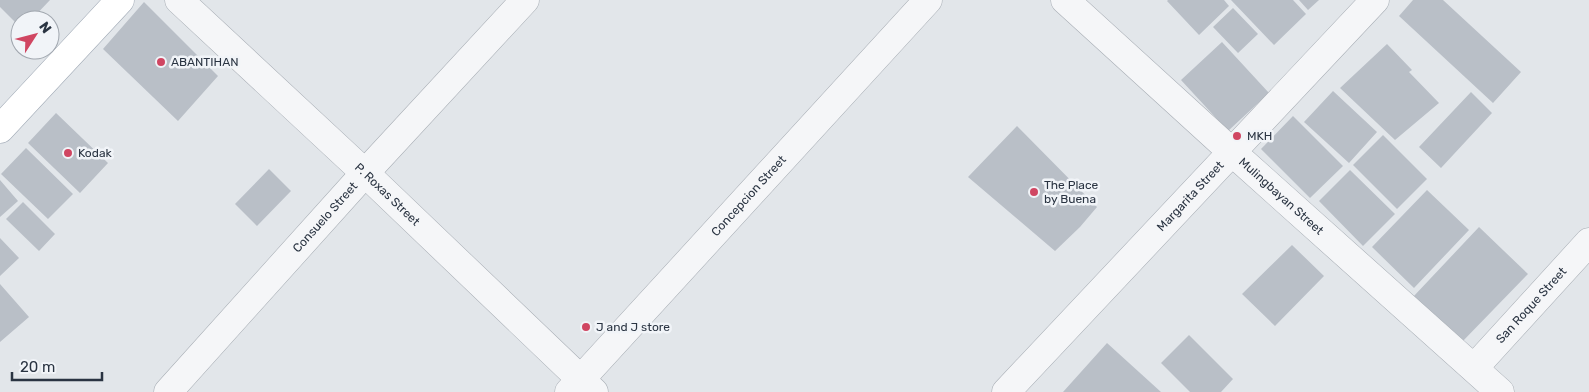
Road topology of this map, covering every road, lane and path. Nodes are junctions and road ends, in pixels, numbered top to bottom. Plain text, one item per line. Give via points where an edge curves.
1 (120, 0) edge
2 (179, 0) edge
3 (524, 0) edge
4 (928, 0) edge
5 (1065, 0) edge
6 (1375, 0) edge
7 (0, 129) edge
8 (1233, 153) junction
9 (365, 173) junction
10 (1589, 242) edge
11 (1474, 368) junction
12 (581, 388) edge
13 (168, 392) edge
14 (1006, 392) edge
15 (1500, 392) edge

1 - 7 main road
2 - 9 street, P. Roxas Street
3 - 9 street, Consuelo Street
4 - 12 street, Concepcion Street
5 - 8 street, Mulingbayan Street
6 - 8 street, Margarita Street
8 - 11 street, Mulingbayan Street
8 - 14 street, Margarita Street
9 - 12 street, P. Roxas Street
9 - 13 street, Consuelo Street
10 - 11 street, San Roque Street
11 - 15 street, Mulingbayan Street

